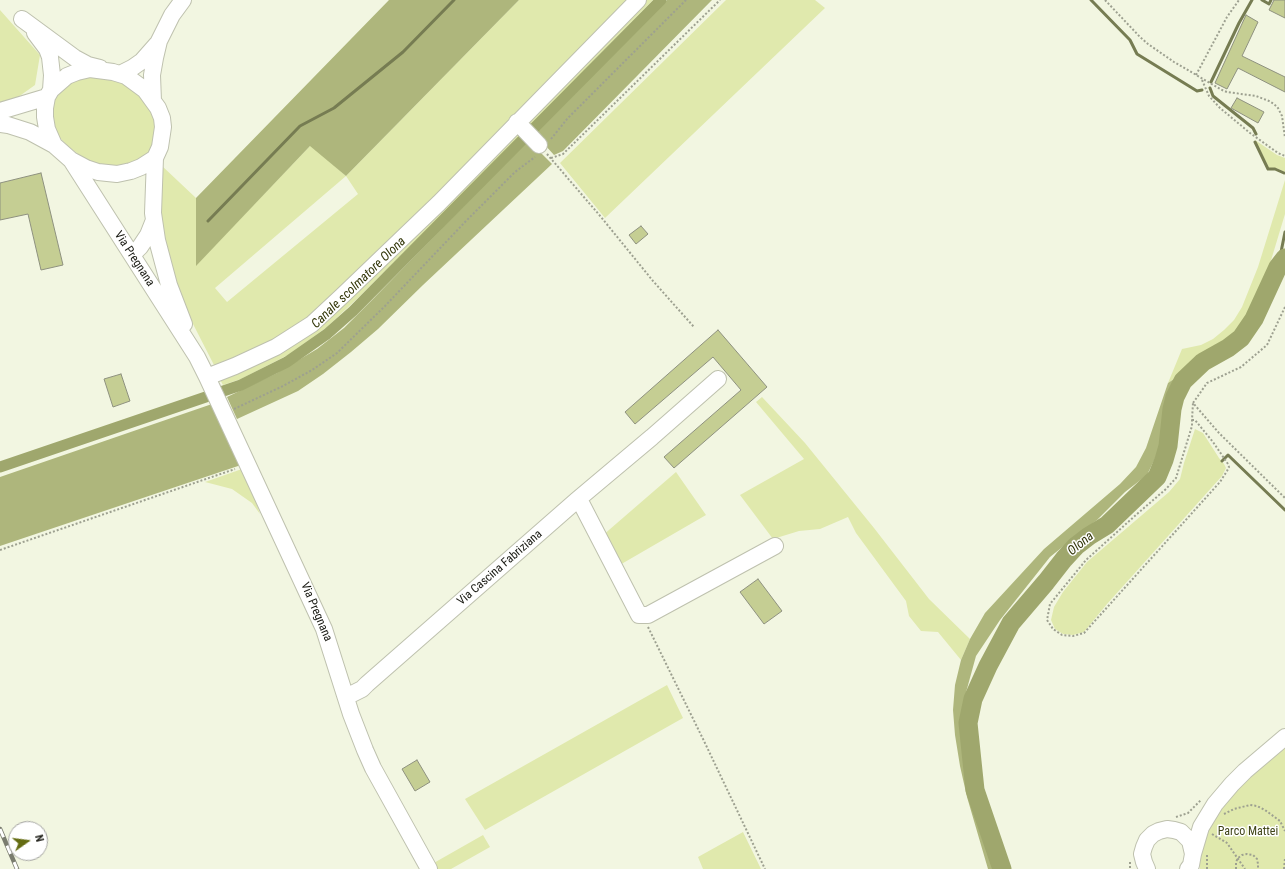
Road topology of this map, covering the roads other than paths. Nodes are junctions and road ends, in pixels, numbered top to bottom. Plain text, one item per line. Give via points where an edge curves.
1 (183, 0) edge
2 (638, 0) edge
3 (159, 41) junction
4 (113, 72) junction
5 (49, 93) junction
6 (153, 101) junction
7 (0, 111) edge
8 (517, 123) junction
9 (0, 124) edge
10 (54, 145) junction
11 (542, 149) road end
12 (155, 158) junction
13 (71, 160) junction
14 (154, 220) junction
15 (132, 255) junction
16 (197, 357) junction
17 (208, 379) junction
18 (718, 379) dead end
19 (577, 500) junction
20 (775, 546) dead end
21 (346, 697) junction
22 (1285, 737) edge
23 (1212, 807) junction
24 (1174, 824) junction
25 (1196, 860) edge
26 (1138, 866) edge
27 (429, 869) edge

1 - 3 street
2 - 8 street
3 - 4 street via 142,61 132,68
3 - 6 street via 152,75
4 - 5 street via 90,69 77,72 64,79
4 - 5 street via 88,65 75,58 22,19 47,50 52,66
4 - 6 street via 133,81 145,90
5 - 7 street
5 - 10 street via 45,117
6 - 12 street via 162,118 163,127 160,147
8 - 11 street
8 - 17 street via 439,203 312,324 276,347
9 - 10 street via 30,132
10 - 13 street
12 - 13 street via 142,167 117,174 98,172
12 - 14 street, Via Pregnana
13 - 15 street, Via Pregnana
14 - 15 street via 148,235
14 - 16 street, Via Pregnana via 169,285
15 - 16 street, Via Pregnana
16 - 17 street, Via Pregnana
17 - 21 street, Via Pregnana via 324,629
18 - 19 street, Via Cascina Fabriziana
19 - 20 street via 582,505 639,615 648,615
19 - 21 street, Via Cascina Fabriziana via 362,689
21 - 27 street, Via Pregnana via 374,768
22 - 23 street via 1245,771
23 - 24 street via 1193,820
23 - 25 street via 1201,827
24 - 25 street via 1190,841
24 - 26 street via 1152,834 1147,840

